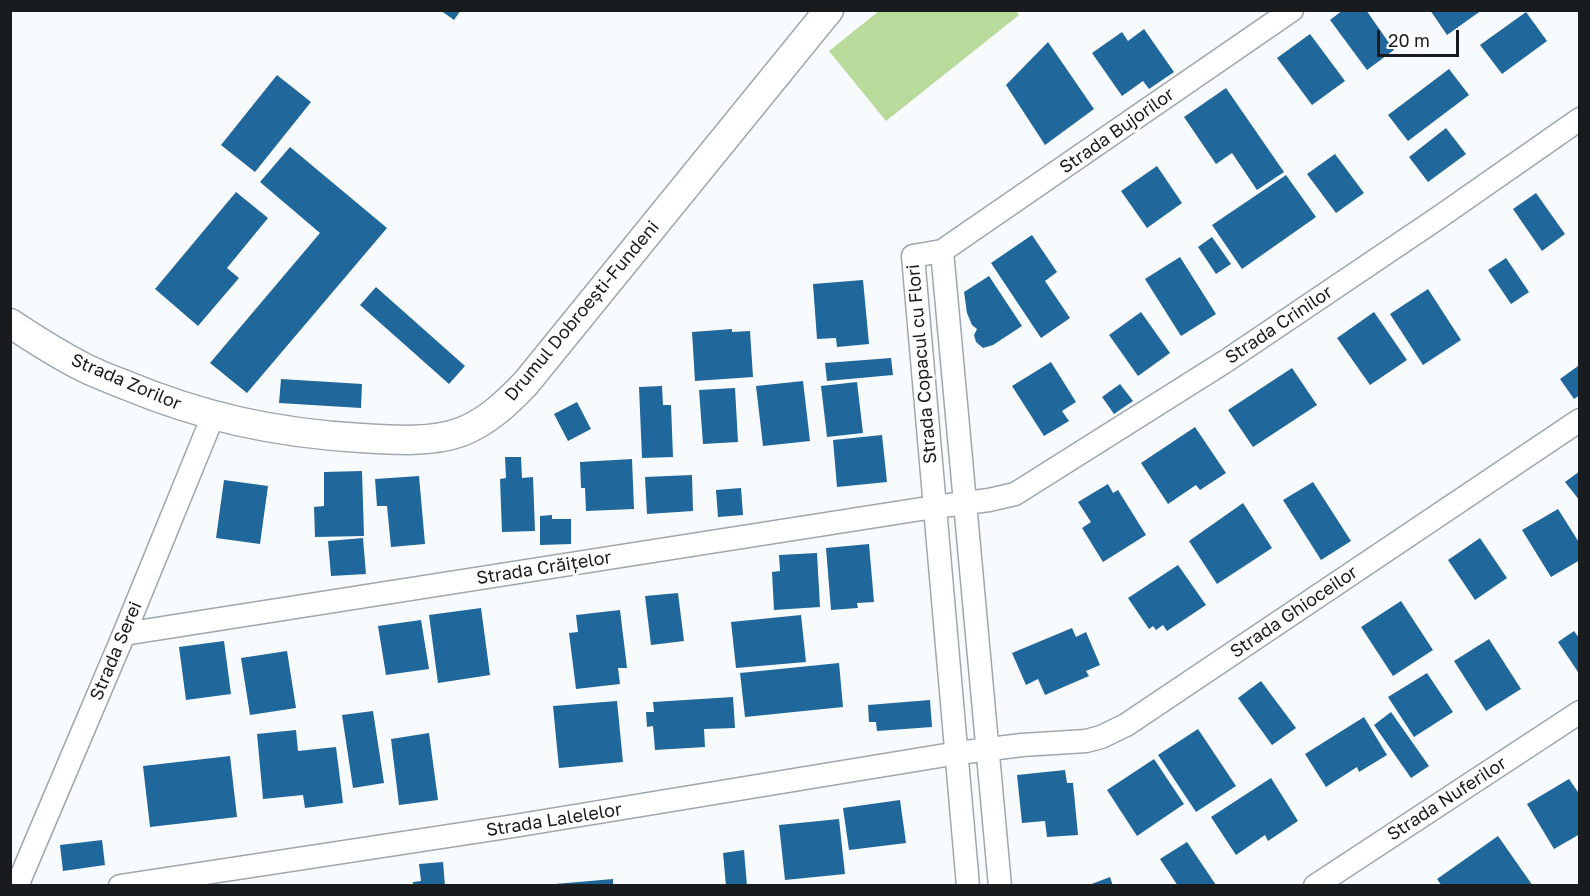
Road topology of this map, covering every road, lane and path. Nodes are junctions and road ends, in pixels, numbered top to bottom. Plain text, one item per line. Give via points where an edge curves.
1 (829, 10) edge
2 (1292, 10) edge
3 (1580, 119) edge
4 (942, 251) junction
5 (10, 323) edge
6 (213, 416) junction
7 (1580, 420) edge
8 (965, 503) junction
9 (934, 507) junction
10 (124, 634) junction
11 (1580, 712) edge
12 (988, 749) junction
13 (958, 753) junction
14 (17, 885) edge
15 (120, 885) edge
16 (969, 885) edge
17 (1000, 885) edge
18 (1314, 885) edge

1 - 6 street, Drumul Dobroești-Fundeni via 526,383 477,425 436,438 378,439 298,433
2 - 4 street, Strada Bujorilor
3 - 8 street, Strada Crinilor via 1226,361 1025,488 1002,498
4 - 8 street, Strada Copacul cu Flori
4 - 9 street, Strada Copacul cu Flori via 913,256
5 - 6 street, Strada Zorilor via 85,368 153,397
6 - 10 street, Strada Serei
7 - 12 street, Strada Ghioceilor via 1126,725 1086,741
8 - 9 street, Strada Crăițelor
8 - 12 street, Strada Copacul cu Flori
9 - 10 street, Strada Crăițelor
9 - 13 street, Strada Copacul cu Flori
10 - 14 street, Strada Serei
11 - 18 street, Strada Nuferilor
12 - 13 street, Strada Lalelelor
12 - 17 street, Strada Copacul cu Flori
13 - 15 street, Strada Lalelelor via 514,826
13 - 16 street, Strada Copacul cu Flori

